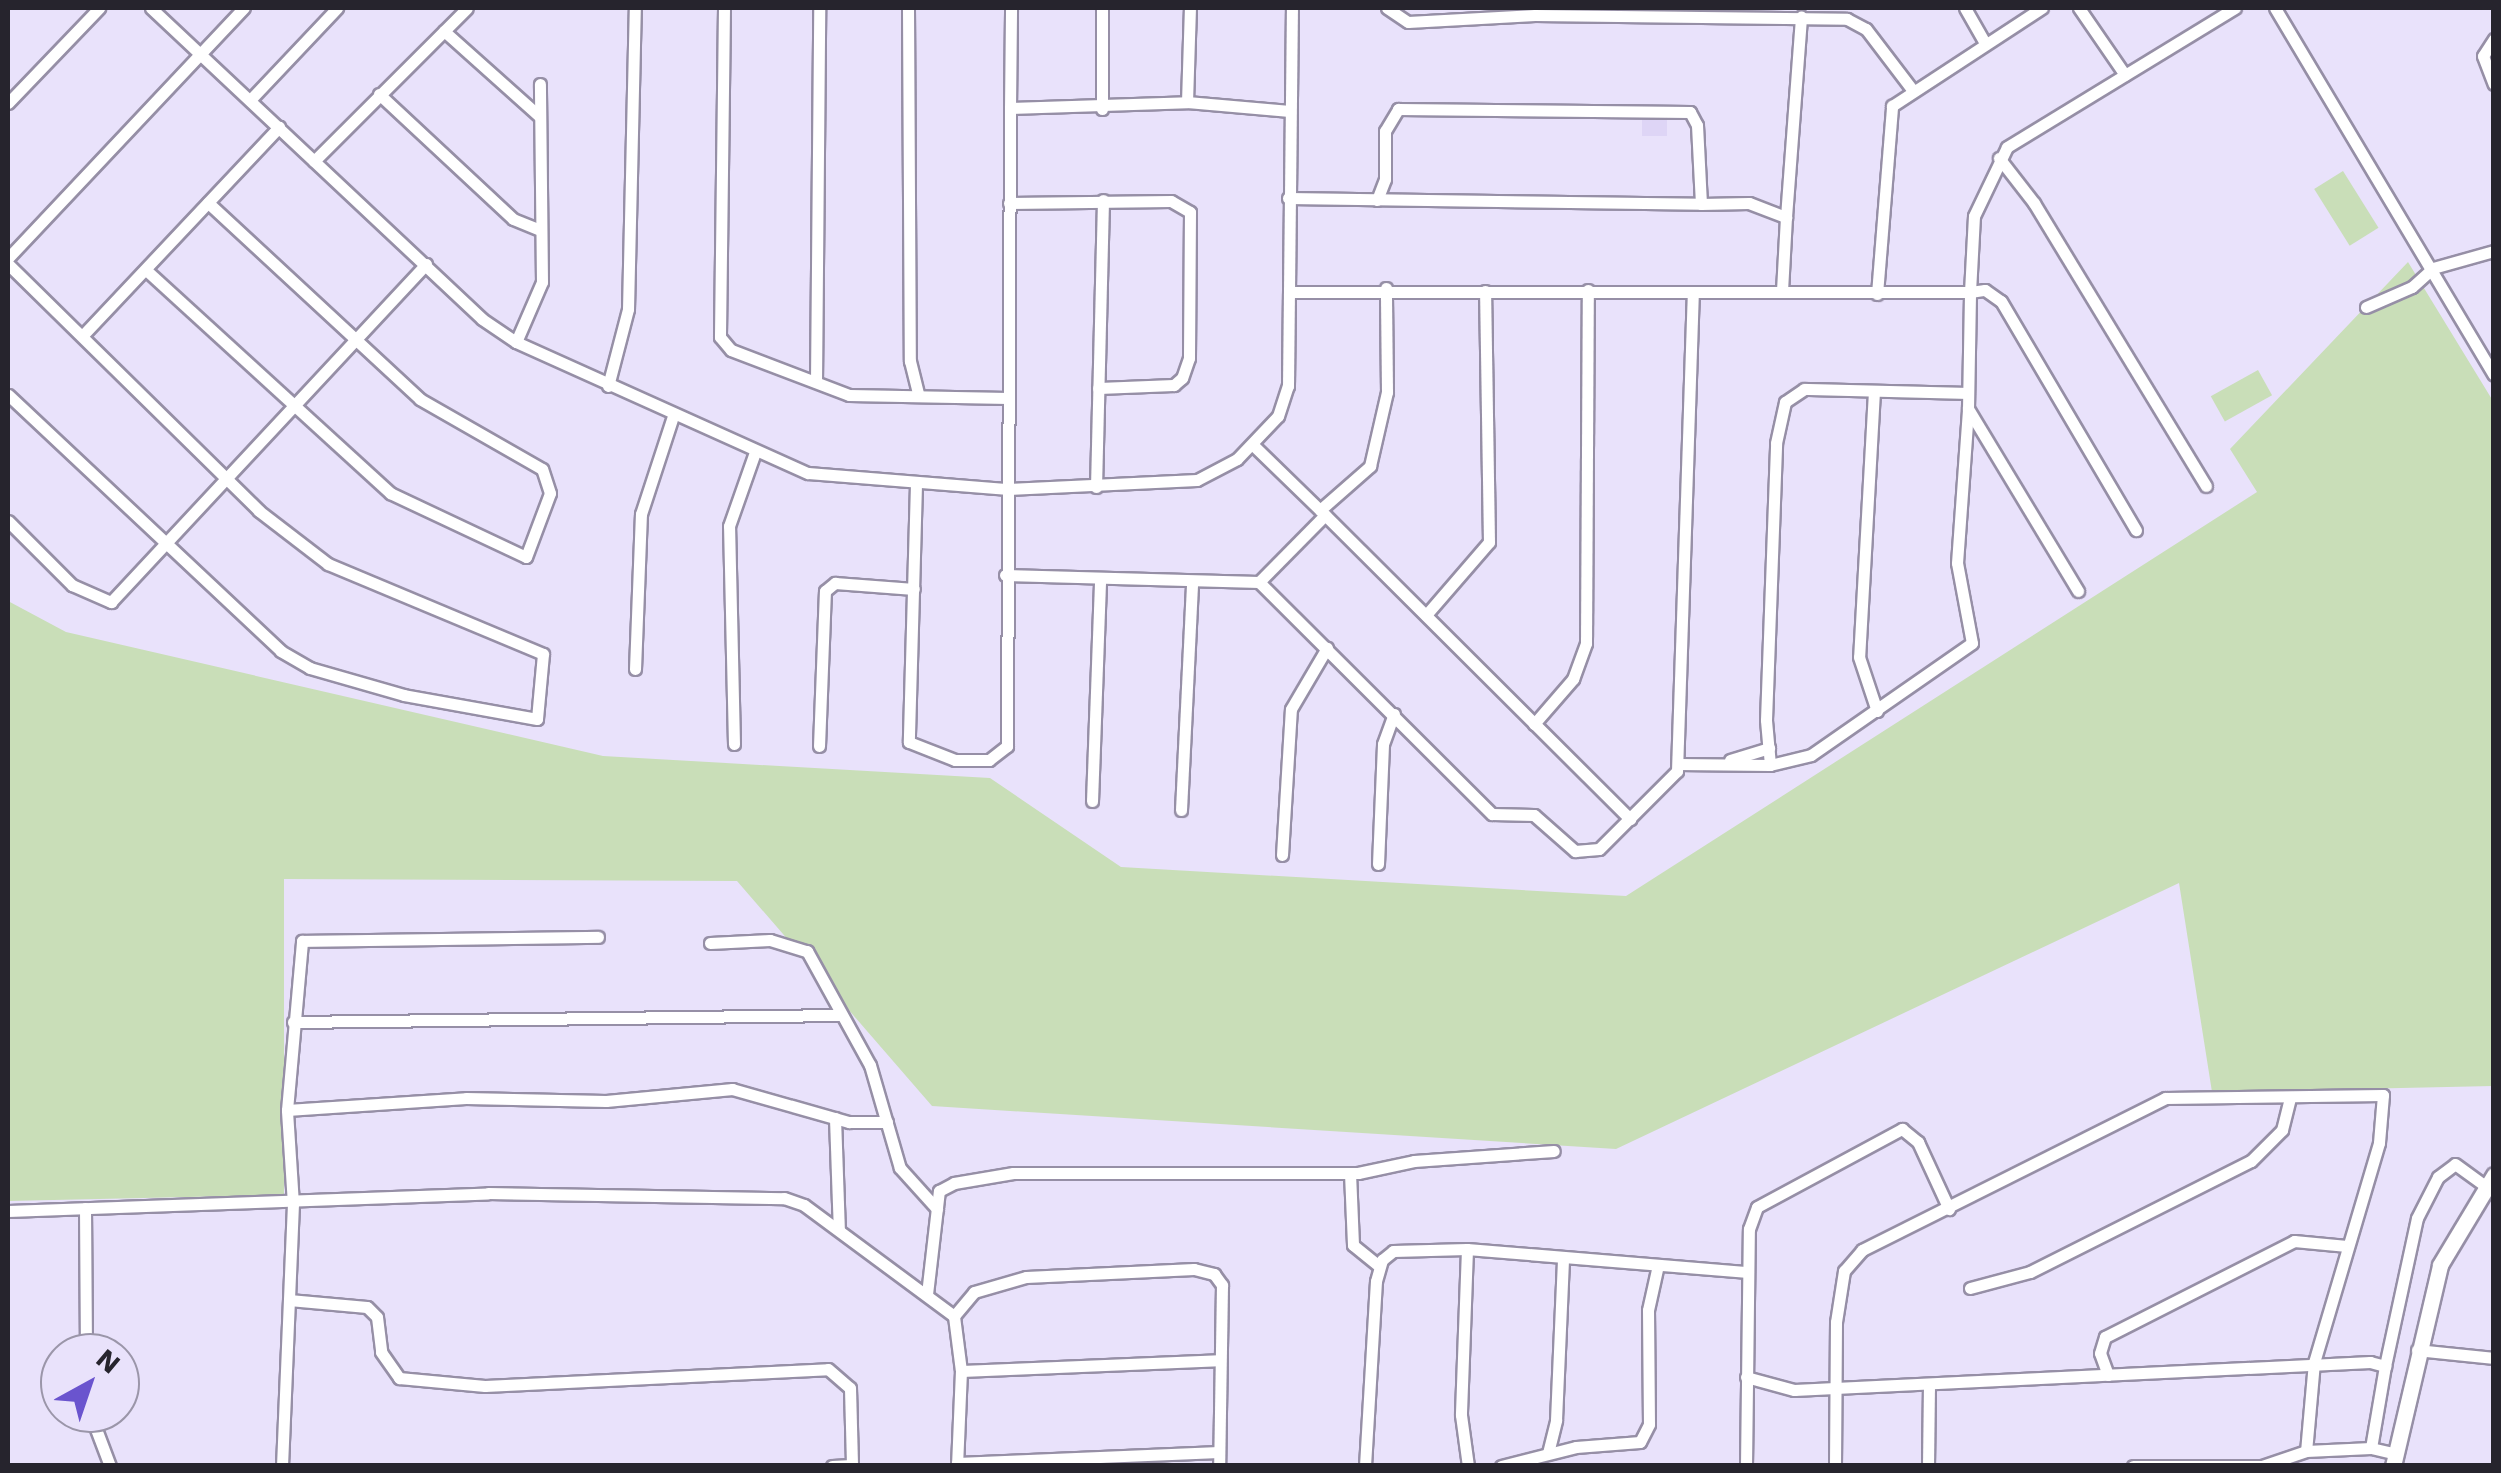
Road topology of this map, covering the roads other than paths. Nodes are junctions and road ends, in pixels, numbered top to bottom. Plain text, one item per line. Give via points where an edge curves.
1 (99, 8) edge
2 (152, 8) edge
3 (244, 8) edge
4 (337, 8) edge
5 (467, 8) edge
6 (635, 8) edge
7 (724, 8) edge
8 (820, 8) edge
9 (908, 8) edge
10 (1010, 8) edge
11 (1102, 8) edge
12 (1190, 8) edge
13 (1292, 8) edge
14 (1387, 8) edge
15 (1965, 8) edge
16 (2042, 8) edge
17 (2080, 8) edge
18 (2235, 8) edge
19 (2276, 8) edge
20 (1801, 17) junction
21 (444, 31) junction
22 (2494, 39) edge
23 (1985, 43) junction
24 (200, 56) junction
25 (2125, 75) junction
26 (540, 84) dead end
27 (2494, 84) edge
28 (1911, 88) junction
29 (380, 94) junction
30 (250, 100) junction
31 (1187, 102) junction
32 (8, 103) edge
33 (1010, 108) junction
34 (1102, 109) junction
35 (1290, 111) junction
36 (539, 116) junction
37 (278, 127) junction
38 (1999, 158) junction
39 (314, 161) junction
40 (1288, 198) junction
41 (1103, 200) junction
42 (1377, 200) junction
43 (208, 203) junction
44 (1008, 203) junction
45 (1701, 204) junction
46 (1786, 217) junction
47 (538, 228) junction
48 (2494, 251) edge
49 (8, 261) edge
50 (426, 264) junction
51 (2433, 268) junction
52 (146, 270) junction
53 (1386, 288) junction
54 (1486, 290) junction
55 (1588, 290) junction
56 (1290, 292) junction
57 (1782, 292) junction
58 (1970, 292) junction
59 (1694, 294) junction
60 (1877, 294) junction
61 (2366, 307) dead end
62 (83, 335) junction
63 (356, 337) junction
64 (516, 342) junction
65 (2494, 375) edge
66 (816, 382) junction
67 (608, 386) junction
68 (1098, 388) junction
69 (1874, 391) junction
70 (918, 392) junction
71 (1964, 394) junction
72 (8, 395) edge
73 (1008, 398) junction
74 (296, 404) junction
75 (1968, 410) junction
76 (673, 416) junction
77 (1253, 445) junction
78 (755, 452) junction
79 (229, 482) junction
80 (916, 484) junction
81 (1096, 486) junction
82 (2206, 486) dead end
83 (1008, 489) junction
84 (1322, 512) junction
85 (8, 521) edge
86 (2136, 530) dead end
87 (166, 545) junction
88 (1005, 575) junction
89 (1100, 582) junction
90 (1192, 582) junction
91 (1259, 582) junction
92 (914, 589) junction
93 (2078, 591) dead end
94 (1426, 615) junction
95 (1327, 648) junction
96 (635, 668) dead end
97 (1878, 711) junction
98 (1394, 714) junction
99 (1534, 724) junction
100 (734, 744) dead end
101 (819, 746) dead end
102 (1769, 748) junction
103 (1727, 762) junction
104 (1678, 764) junction
105 (1770, 765) junction
106 (1092, 801) dead end
107 (1182, 810) dead end
108 (1630, 819) junction
109 (1282, 855) dead end
110 (1378, 864) dead end
111 (598, 938) dead end
112 (710, 943) dead end
113 (839, 1015) junction
114 (293, 1022) junction
115 (2290, 1101) junction
116 (287, 1110) junction
117 (835, 1118) junction
118 (887, 1122) junction
119 (1554, 1151) dead end
120 (1350, 1173) junction
121 (2489, 1180) edge
122 (292, 1204) junction
123 (85, 1208) junction
124 (1949, 1208) junction
125 (937, 1209) junction
126 (8, 1211) edge
127 (839, 1230) junction
128 (2347, 1246) junction
129 (1468, 1249) junction
130 (1563, 1260) junction
131 (1658, 1265) junction
132 (1380, 1266) junction
133 (1748, 1272) junction
134 (1970, 1288) dead end
135 (927, 1294) junction
136 (289, 1300) junction
137 (954, 1316) junction
138 (86, 1333) edge
139 (2417, 1350) junction
140 (2494, 1358) edge
141 (1219, 1360) junction
142 (2314, 1362) junction
143 (2385, 1366) junction
144 (962, 1371) junction
145 (2108, 1374) junction
146 (1746, 1377) junction
147 (1930, 1384) junction
148 (1838, 1388) junction
149 (98, 1433) edge
150 (2371, 1448) junction
151 (2306, 1450) junction
152 (1548, 1453) junction
153 (1219, 1459) edge
154 (2395, 1460) edge
155 (957, 1464) edge
156 (1522, 1464) edge
157 (852, 1465) edge
158 (110, 1466) edge
159 (282, 1466) edge
160 (832, 1466) edge
161 (1365, 1466) edge
162 (1468, 1466) edge
163 (1501, 1466) edge
164 (1746, 1466) edge
165 (1835, 1466) edge
166 (1928, 1466) edge
167 (2133, 1466) edge
168 (2261, 1466) edge

1 - 32 street
2 - 24 street
3 - 24 street
4 - 30 street
5 - 21 street
6 - 67 street via 628,309
7 - 66 street via 720,337 731,350
8 - 66 street
9 - 70 street via 910,362
10 - 33 street
11 - 34 street
12 - 31 street
13 - 35 street
14 - 20 street via 1408,22 1535,14
15 - 23 street
16 - 23 street
17 - 25 street
18 - 25 street
19 - 51 street
20 - 28 street via 1855,20
20 - 46 street
21 - 29 street
21 - 36 street
22 - 27 street via 2483,56
23 - 28 street
24 - 30 street
24 - 49 street
25 - 38 street via 2029,128
26 - 36 street
28 - 60 street via 1887,120
29 - 39 street
29 - 47 street via 513,219
30 - 37 street
31 - 34 street
31 - 35 street
33 - 34 street
33 - 44 street
35 - 40 street
36 - 47 street
37 - 39 street
37 - 43 street
38 - 58 street via 1974,216
38 - 82 street via 2034,204
39 - 50 street
40 - 42 street
40 - 56 street
41 - 44 street
41 - 68 street
41 - 68 street via 1186,207 1192,272 1182,378 1174,385
42 - 45 street
42 - 45 street via 1385,179 1385,131 1398,110 1541,106 1690,112 1697,125
43 - 52 street
43 - 63 street
44 - 73 street
45 - 46 street via 1749,203
46 - 57 street
47 - 64 street via 542,282
48 - 51 street
49 - 62 street
50 - 63 street
50 - 64 street
51 - 61 street via 2412,287
51 - 65 street
52 - 62 street
52 - 74 street
53 - 54 street
53 - 56 street
53 - 84 street via 1387,392 1374,452 1364,474
54 - 55 street
54 - 94 street via 1488,542
55 - 59 street
55 - 99 street via 1586,642 1574,679
56 - 77 street via 1288,386 1278,416
57 - 59 street
57 - 60 street
58 - 60 street
58 - 71 street
58 - 86 street via 1985,290 2001,301
59 - 104 street via 1674,703
62 - 79 street
63 - 74 street
63 - 74 street via 420,399 550,479 526,557 390,492
64 - 67 street
66 - 70 street via 849,394
67 - 76 street
68 - 81 street
69 - 71 street
69 - 97 street via 1859,657
69 - 102 street via 1804,389 1782,408
70 - 73 street
71 - 75 street
72 - 87 street
73 - 83 street
74 - 79 street
75 - 93 street
75 - 97 street via 1957,564 1972,644
76 - 78 street
76 - 96 street via 642,514
77 - 81 street via 1197,480
77 - 84 street
78 - 80 street via 830,478
78 - 100 street via 729,526
79 - 87 street
79 - 87 street via 347,576 544,654 537,718 404,694 310,668 281,651
80 - 83 street
80 - 92 street
81 - 83 street
83 - 88 street
84 - 91 street
84 - 94 street
85 - 87 street via 72,585 102,602 111,602
88 - 89 street
88 - 92 street via 1007,746 989,760 971,762 909,742
89 - 90 street
89 - 106 street
90 - 91 street
90 - 107 street
91 - 95 street
92 - 101 street via 835,583 824,591
94 - 99 street
95 - 98 street
95 - 109 street via 1291,710
97 - 105 street via 1811,755
98 - 108 street via 1496,816 1534,815 1575,851 1589,853
98 - 110 street via 1382,744
99 - 108 street
102 - 103 street
102 - 105 street
103 - 104 street
103 - 105 street
104 - 108 street via 1665,788
111 - 114 street via 311,936 297,955
112 - 113 street via 797,943
113 - 114 street
113 - 118 street via 870,1065
114 - 116 street
115 - 124 street via 2207,1096 2151,1102
115 - 128 street via 2384,1096 2379,1143
115 - 134 street via 2282,1130 2251,1160 2030,1272
116 - 117 street via 466,1098 606,1101 732,1089
116 - 122 street
117 - 118 street
117 - 127 street
118 - 125 street via 900,1168
119 - 120 street via 1414,1160
120 - 125 street via 1013,1173 954,1183 939,1191
120 - 132 street via 1354,1244
121 - 139 street via 2440,1265
121 - 143 street via 2456,1164 2438,1178 2417,1218
122 - 123 street
122 - 127 street via 488,1193 784,1198
122 - 136 street
123 - 126 street
123 - 138 street
124 - 133 street via 1918,1142 1899,1129 1765,1198 1749,1228
124 - 148 street via 1848,1262 1836,1322
125 - 135 street
127 - 135 street via 868,1258
128 - 142 street
128 - 145 street via 2294,1241 2104,1336 2100,1352
129 - 130 street
129 - 132 street via 1393,1250
129 - 162 street via 1460,1415
130 - 131 street
130 - 152 street via 1556,1420
131 - 133 street
131 - 152 street via 1648,1310 1650,1424 1640,1442
132 - 161 street
133 - 146 street
135 - 137 street
136 - 157 street via 367,1307 377,1318 381,1352 399,1378 485,1386 828,1369 850,1388
136 - 159 street
137 - 141 street via 982,1286 1026,1277 1206,1270 1222,1285
137 - 144 street
139 - 140 street
139 - 154 street
141 - 144 street
141 - 153 street
142 - 143 street
142 - 145 street
142 - 151 street
143 - 150 street
144 - 155 street
145 - 147 street
146 - 148 street via 1794,1390
146 - 164 street
147 - 148 street
147 - 166 street
148 - 165 street
149 - 158 street
150 - 151 street
150 - 154 street
151 - 168 street
152 - 156 street
153 - 155 street
156 - 163 street
157 - 160 street
167 - 168 street

